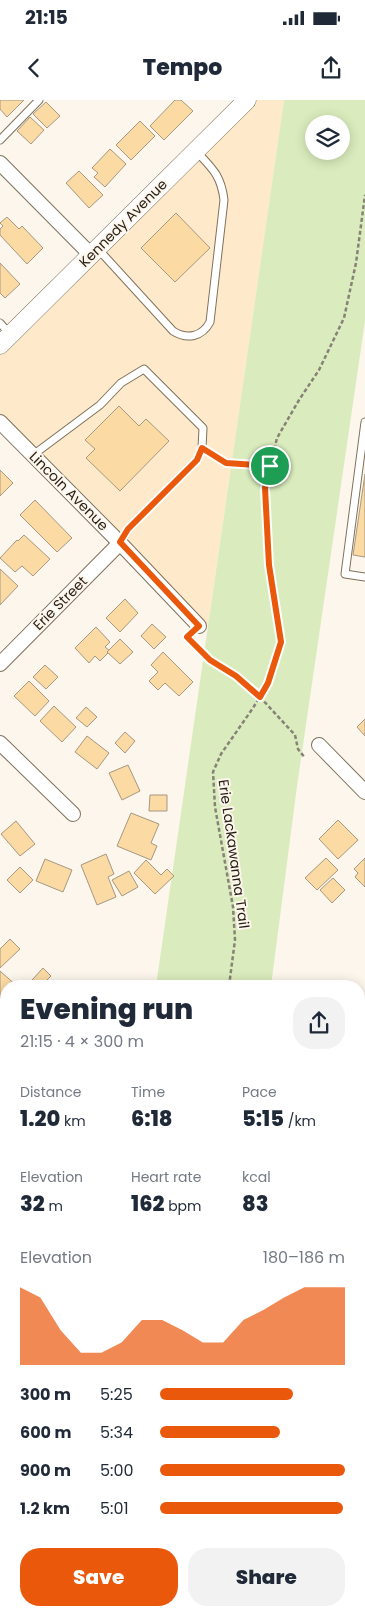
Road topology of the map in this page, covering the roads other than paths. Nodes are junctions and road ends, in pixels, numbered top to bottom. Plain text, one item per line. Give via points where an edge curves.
1 (39, 100) edge
2 (247, 100) edge
3 (0, 140) edge
4 (196, 150) junction
5 (0, 163) edge
6 (94, 252) junction
7 (4, 334) edge
8 (0, 422) edge
9 (365, 422) edge
10 (33, 455) junction
11 (120, 542) junction
12 (365, 577) edge
13 (199, 626) road end
14 (0, 664) edge
15 (0, 742) edge
16 (319, 745) dead end
17 (365, 792) edge
18 (73, 814) dead end

1 - 3 lane
2 - 4 street, Kennedy Avenue
4 - 6 street, Kennedy Avenue
4 - 6 lane via 222,184 224,200 210,322 203,332 185,336 173,331
5 - 6 street
6 - 7 street, Kennedy Avenue
8 - 10 street, Lincoln Avenue
9 - 12 lane via 345,574
10 - 11 street, Lincoln Avenue
10 - 11 lane via 100,404 121,383 144,369 203,428 202,448 197,460 128,529
11 - 13 street, Lincoln Avenue
11 - 14 street, Erie Street
15 - 18 street
16 - 17 street

